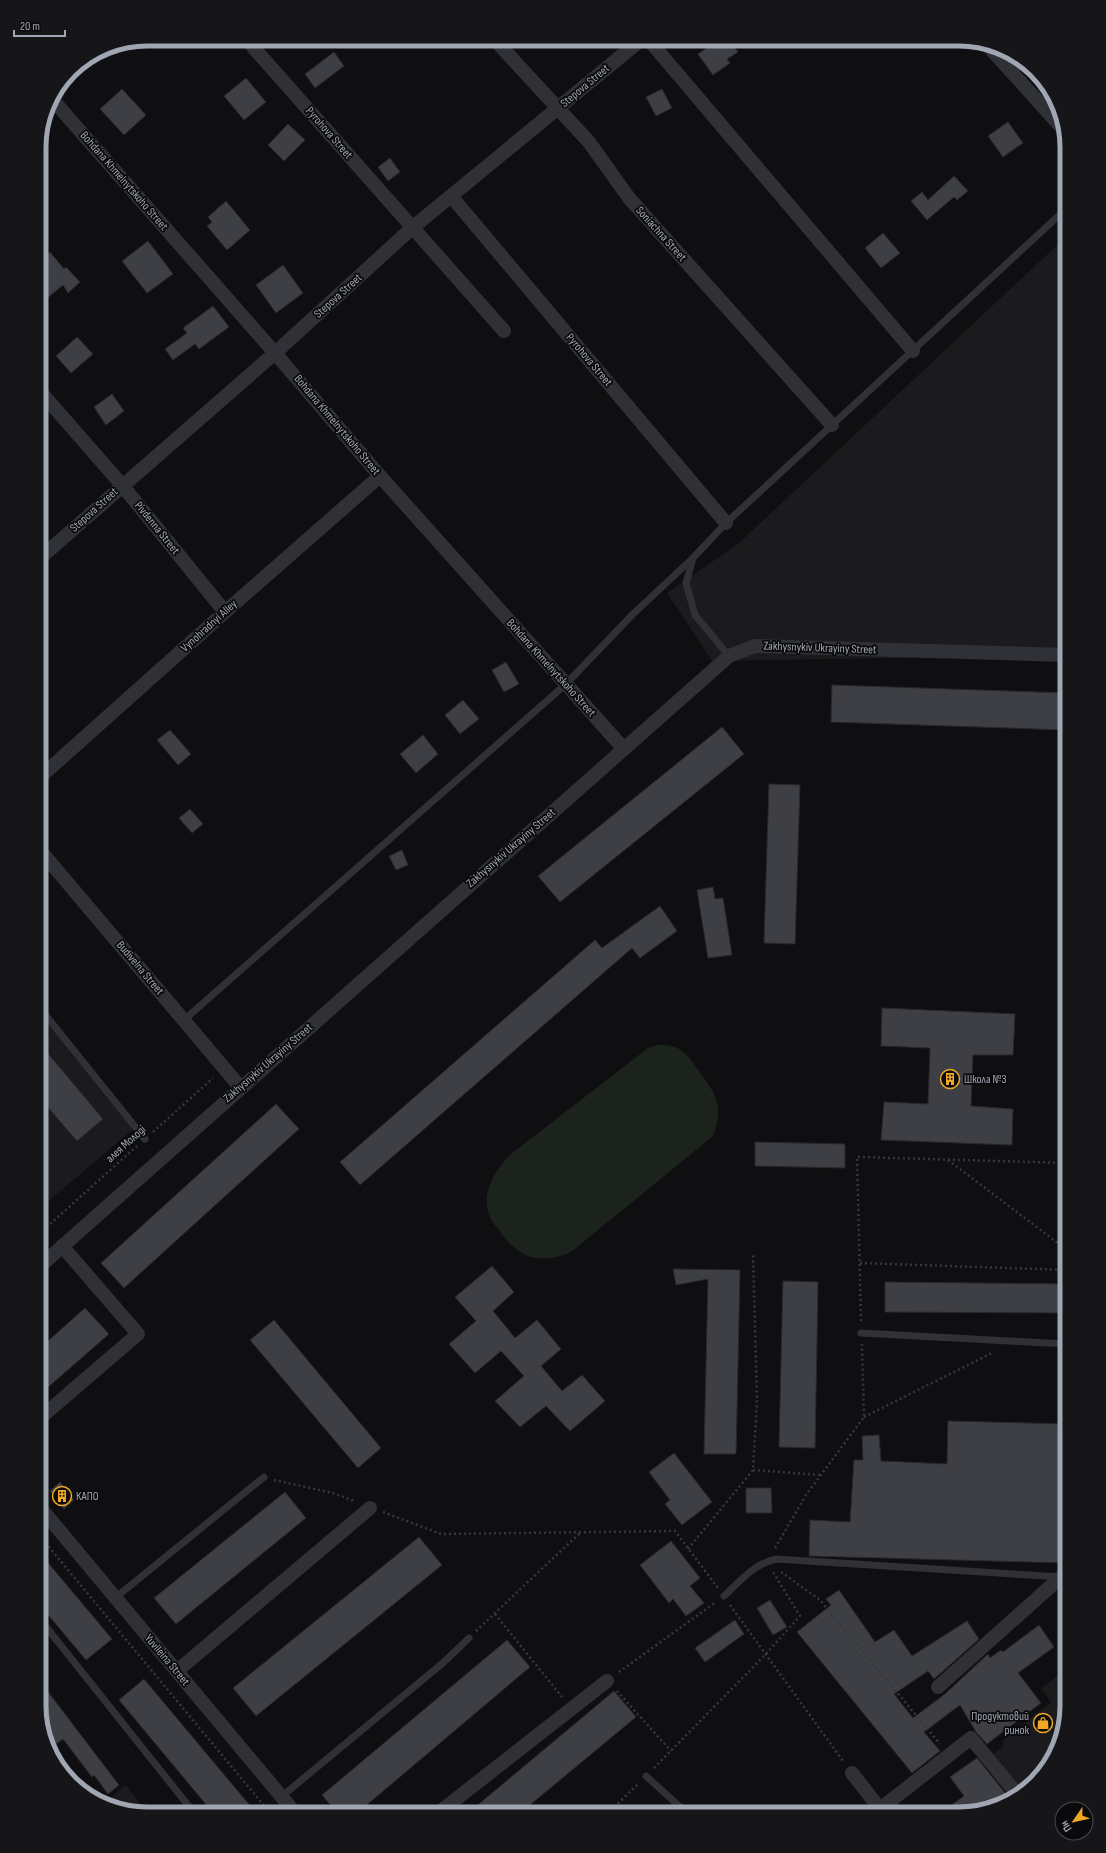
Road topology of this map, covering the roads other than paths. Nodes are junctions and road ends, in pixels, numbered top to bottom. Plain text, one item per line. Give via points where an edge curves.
1 (252, 46) edge
2 (500, 46) edge
3 (634, 46) edge
4 (654, 46) edge
5 (995, 53) edge
6 (56, 103) edge
7 (557, 110) junction
8 (1057, 122) edge
9 (451, 196) junction
10 (1060, 214) edge
11 (412, 228) junction
12 (504, 331) dead end
13 (913, 351) junction
14 (275, 352) junction
15 (46, 398) edge
16 (832, 425) junction
17 (380, 476) junction
18 (122, 485) junction
19 (726, 523) junction
20 (46, 553) edge
21 (692, 558) junction
22 (225, 612) junction
23 (1060, 655) edge
24 (729, 656) junction
25 (566, 684) junction
26 (624, 749) junction
27 (46, 772) edge
28 (46, 857) edge
29 (46, 1016) edge
30 (184, 1020) junction
31 (240, 1088) junction
32 (145, 1139) road end
33 (62, 1246) junction
34 (46, 1261) edge
35 (861, 1333) road end
36 (1060, 1344) edge
37 (46, 1413) edge
38 (264, 1477) road end
39 (370, 1508) road end
40 (46, 1514) edge
41 (1060, 1577) edge
42 (1060, 1580) edge
43 (724, 1596) road end
44 (115, 1598) junction
45 (46, 1627) edge
46 (469, 1638) road end
47 (177, 1671) junction
48 (607, 1681) road end
49 (938, 1687) dead end
50 (852, 1773) road end
51 (646, 1776) road end
52 (1014, 1791) edge
53 (281, 1796) junction
54 (189, 1807) edge
55 (290, 1807) edge
56 (446, 1807) edge
57 (680, 1807) edge
58 (874, 1807) edge
59 (883, 1807) edge

1 - 11 street, Pyrohova Street
2 - 7 street, Soniachna Street
3 - 7 street, Stepova Street
4 - 13 street
5 - 8 street
6 - 14 street, Bohdana Khmelnytskoho Street
7 - 9 street, Stepova Street
7 - 16 street, Soniachna Street via 589,142 629,198
9 - 11 street, Stepova Street
9 - 19 street, Pyrohova Street
10 - 13 lane
11 - 12 street, Pyrohova Street
11 - 14 street, Stepova Street
13 - 16 lane
14 - 17 street, Bohdana Khmelnytskoho Street
14 - 18 street, Stepova Street
15 - 18 street, Pivdenna Street
16 - 19 lane
17 - 22 street, Vynohradnyi Alley
17 - 25 street, Bohdana Khmelnytskoho Street
18 - 20 street, Stepova Street
18 - 22 street, Pivdenna Street
19 - 21 lane
21 - 24 lane via 686,583 694,615
21 - 25 lane via 632,615
22 - 27 street, Vynohradnyi Alley
23 - 24 street, Zakhysnykiv Ukrayiny Street via 755,646
24 - 26 street, Zakhysnykiv Ukrayiny Street
25 - 26 street, Bohdana Khmelnytskoho Street
25 - 30 lane
26 - 31 street, Zakhysnykiv Ukrayiny Street
28 - 30 street, Budivelna Street
29 - 32 lane
30 - 31 street, Budivelna Street
31 - 33 street, Zakhysnykiv Ukrayiny Street
33 - 34 street, Zakhysnykiv Ukrayiny Street
33 - 37 street via 138,1334
35 - 36 lane
38 - 44 lane
39 - 47 street
40 - 44 street, Yuvileina Street
41 - 43 lane via 785,1559 766,1561 756,1567
42 - 49 street
44 - 47 street, Yuvileina Street
45 - 54 lane
46 - 53 lane via 444,1662
47 - 53 street, Yuvileina Street
48 - 56 street
50 - 58 street
51 - 57 lane
52 - 59 street via 971,1738
53 - 55 street, Yuvileina Street

